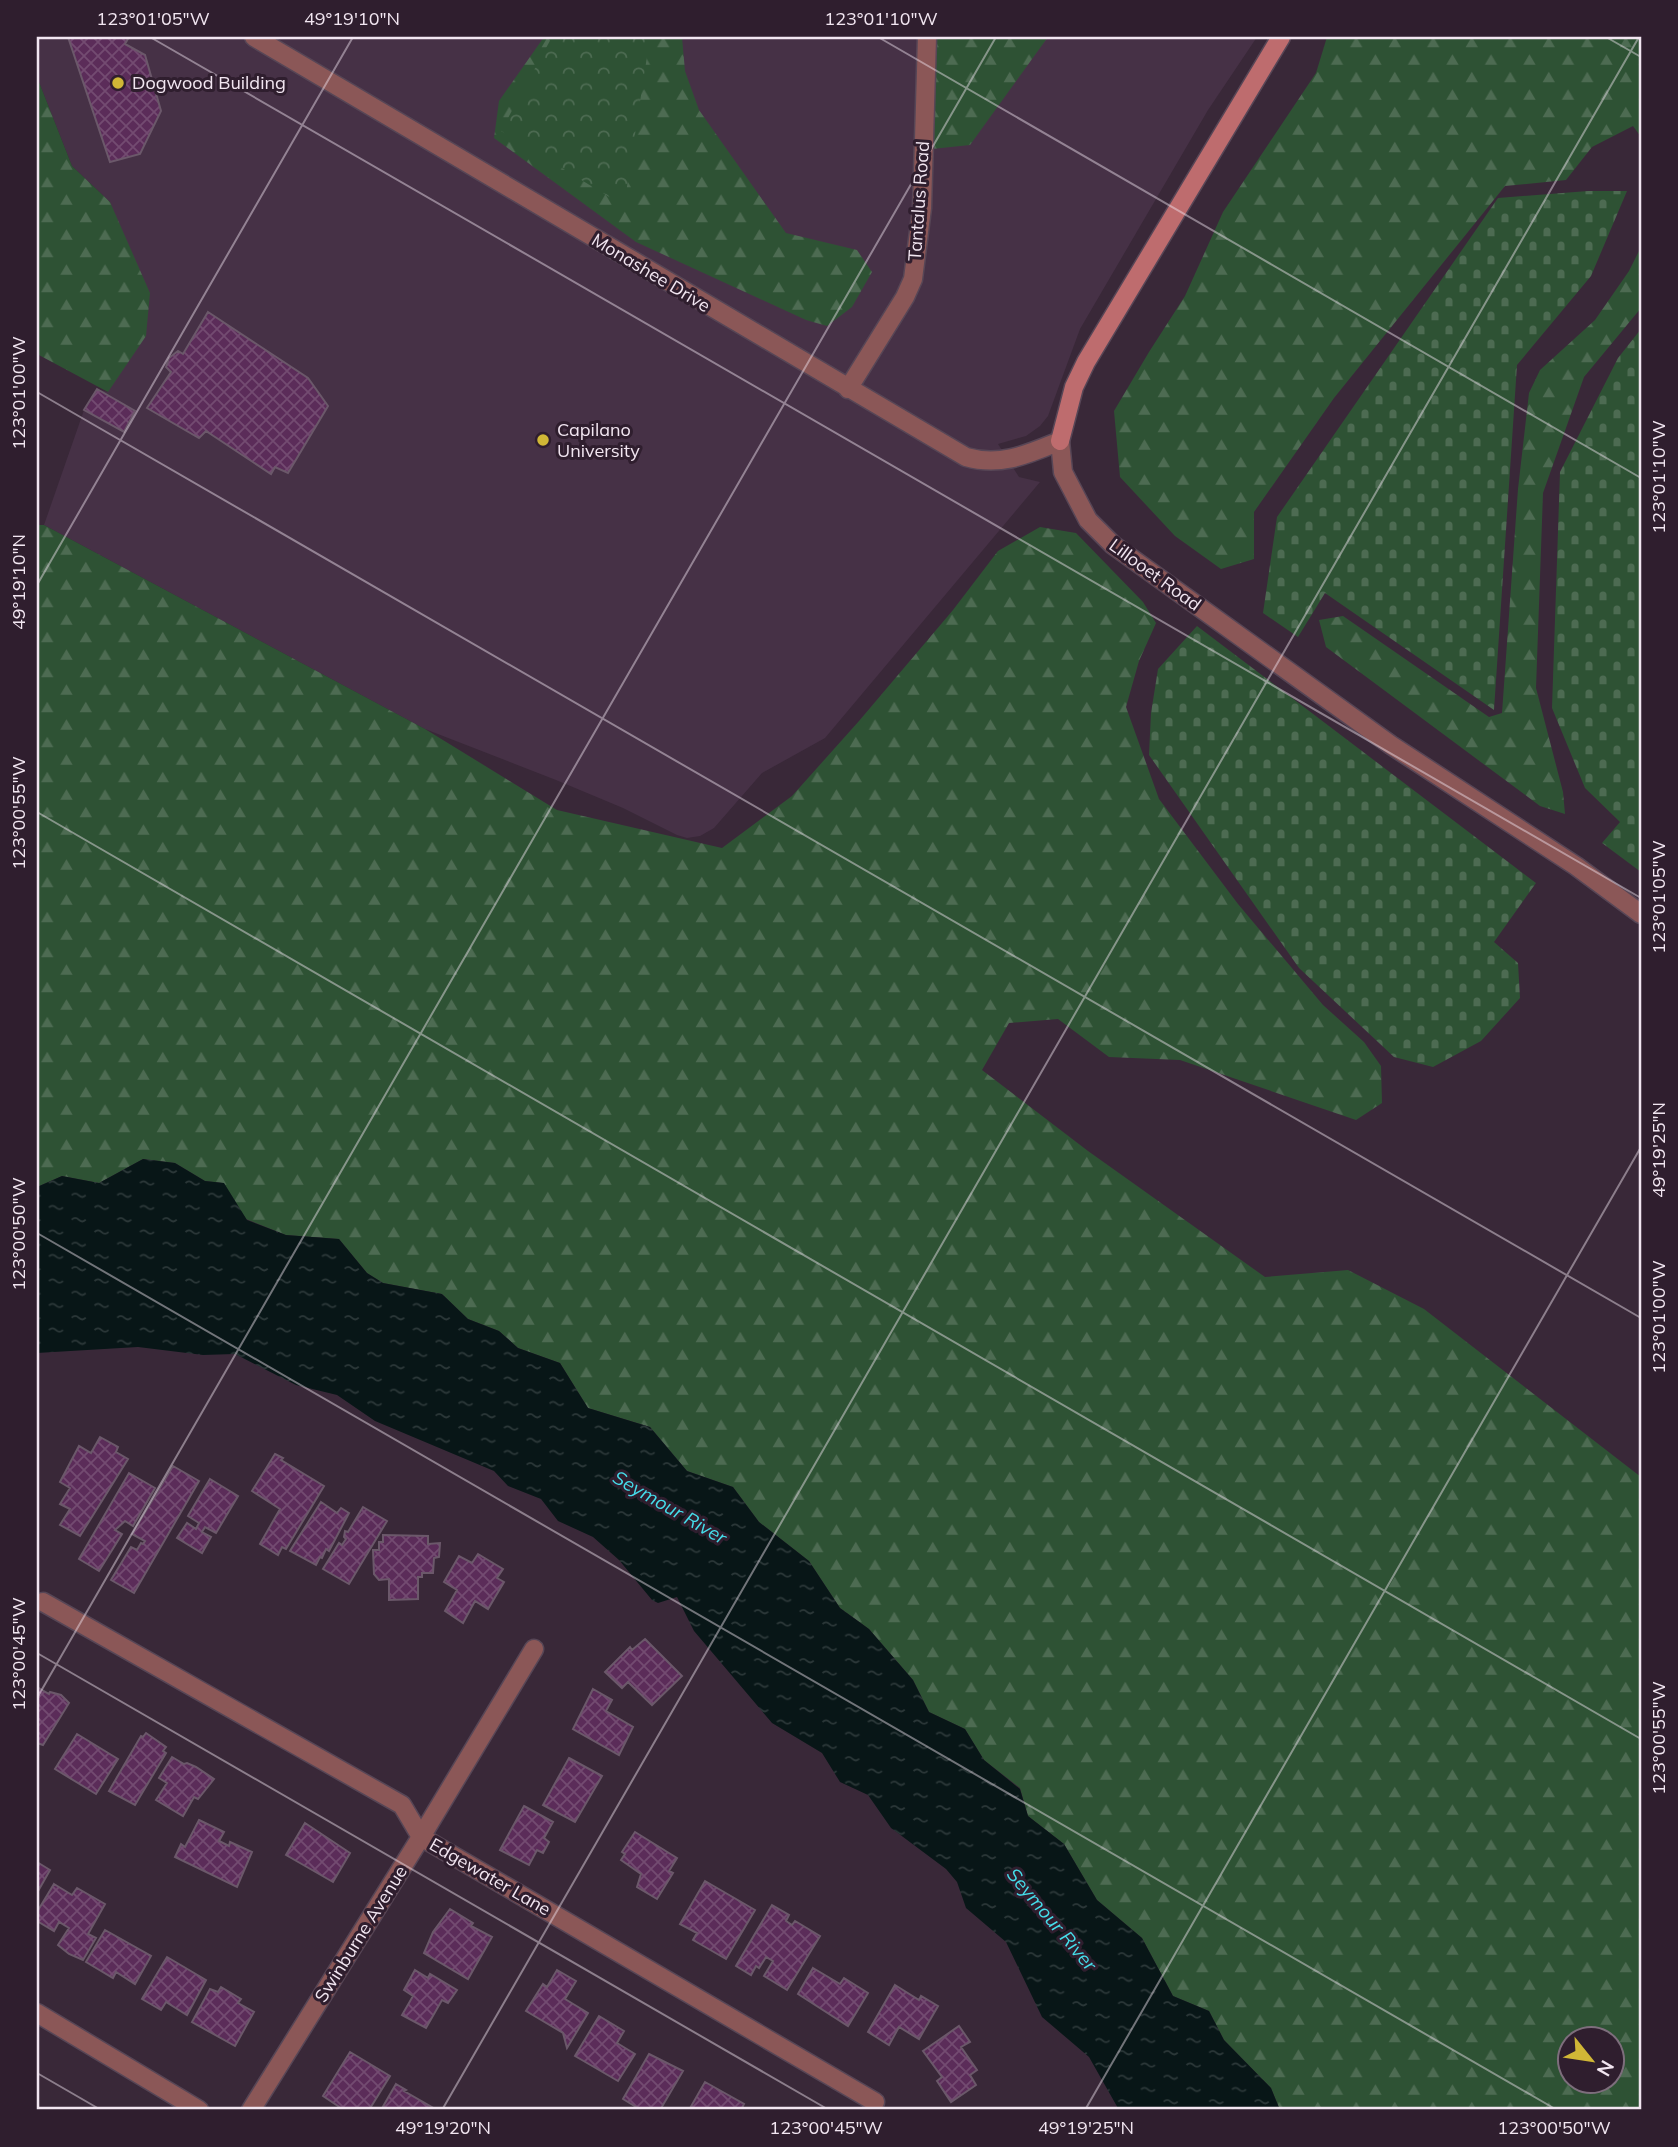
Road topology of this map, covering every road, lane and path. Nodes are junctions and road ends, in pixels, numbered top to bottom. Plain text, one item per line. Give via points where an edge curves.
1 (254, 37) edge
2 (927, 37) edge
3 (1281, 37) edge
4 (848, 389) junction
5 (1060, 441) junction
6 (1641, 914) edge
7 (43, 1602) dead end
8 (534, 1649) dead end
9 (421, 1837) junction
10 (37, 2013) edge
11 (875, 2102) dead end
12 (199, 2110) edge
13 (251, 2110) edge

1 - 4 street, Monashee Drive
2 - 4 street, Tantalus Road via 922,208 912,279
3 - 5 street, Lillooet Road via 1086,362 1074,387
4 - 5 street, Monashee Drive via 966,457 983,461 1023,456
5 - 6 street, Lillooet Road via 1063,472 1088,520 1113,545 1391,744
7 - 9 street, Edgewater Lane via 402,1805
8 - 9 street, Swinburne Avenue
9 - 11 street, Edgewater Lane
9 - 13 street, Swinburne Avenue
10 - 12 street

